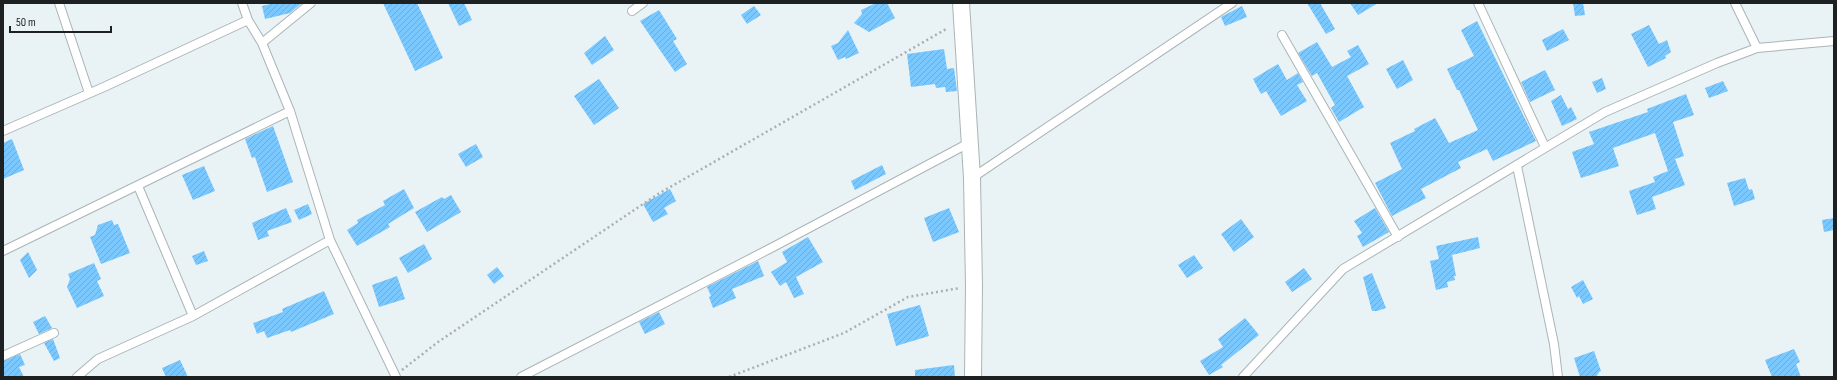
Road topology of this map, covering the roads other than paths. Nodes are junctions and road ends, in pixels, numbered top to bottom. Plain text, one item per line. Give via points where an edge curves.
1 (59, 3) edge
2 (242, 3) edge
3 (311, 3) edge
4 (643, 3) edge
5 (961, 3) edge
6 (1232, 3) edge
7 (1478, 3) edge
8 (1735, 3) edge
9 (632, 11) dead end
10 (248, 20) junction
11 (1282, 35) dead end
12 (1834, 41) edge
13 (262, 43) junction
14 (1757, 48) junction
15 (89, 93) junction
16 (290, 111) junction
17 (3, 131) edge
18 (969, 143) junction
19 (1545, 147) junction
20 (1518, 166) junction
21 (972, 178) junction
22 (138, 186) junction
23 (1398, 237) junction
24 (330, 240) junction
25 (3, 251) edge
26 (193, 316) junction
27 (54, 333) dead end
28 (3, 356) edge
29 (395, 376) edge
30 (77, 377) edge
31 (521, 377) edge
32 (973, 377) edge
33 (1243, 377) edge
34 (1558, 377) edge

1 - 15 lane
2 - 10 lane
3 - 13 lane
4 - 9 lane
5 - 18 street
6 - 21 lane
7 - 19 lane
8 - 14 lane
10 - 13 lane
10 - 15 lane
11 - 23 lane
12 - 14 lane
13 - 16 lane
14 - 19 lane via 1605,112
15 - 17 lane
16 - 22 lane
16 - 24 lane
18 - 21 street
18 - 31 lane
19 - 20 lane
20 - 23 lane
20 - 34 lane via 1554,344
21 - 32 street
22 - 25 lane
22 - 26 lane
23 - 33 lane via 1343,269
24 - 26 lane
24 - 29 lane
26 - 30 lane via 98,359
27 - 28 lane

